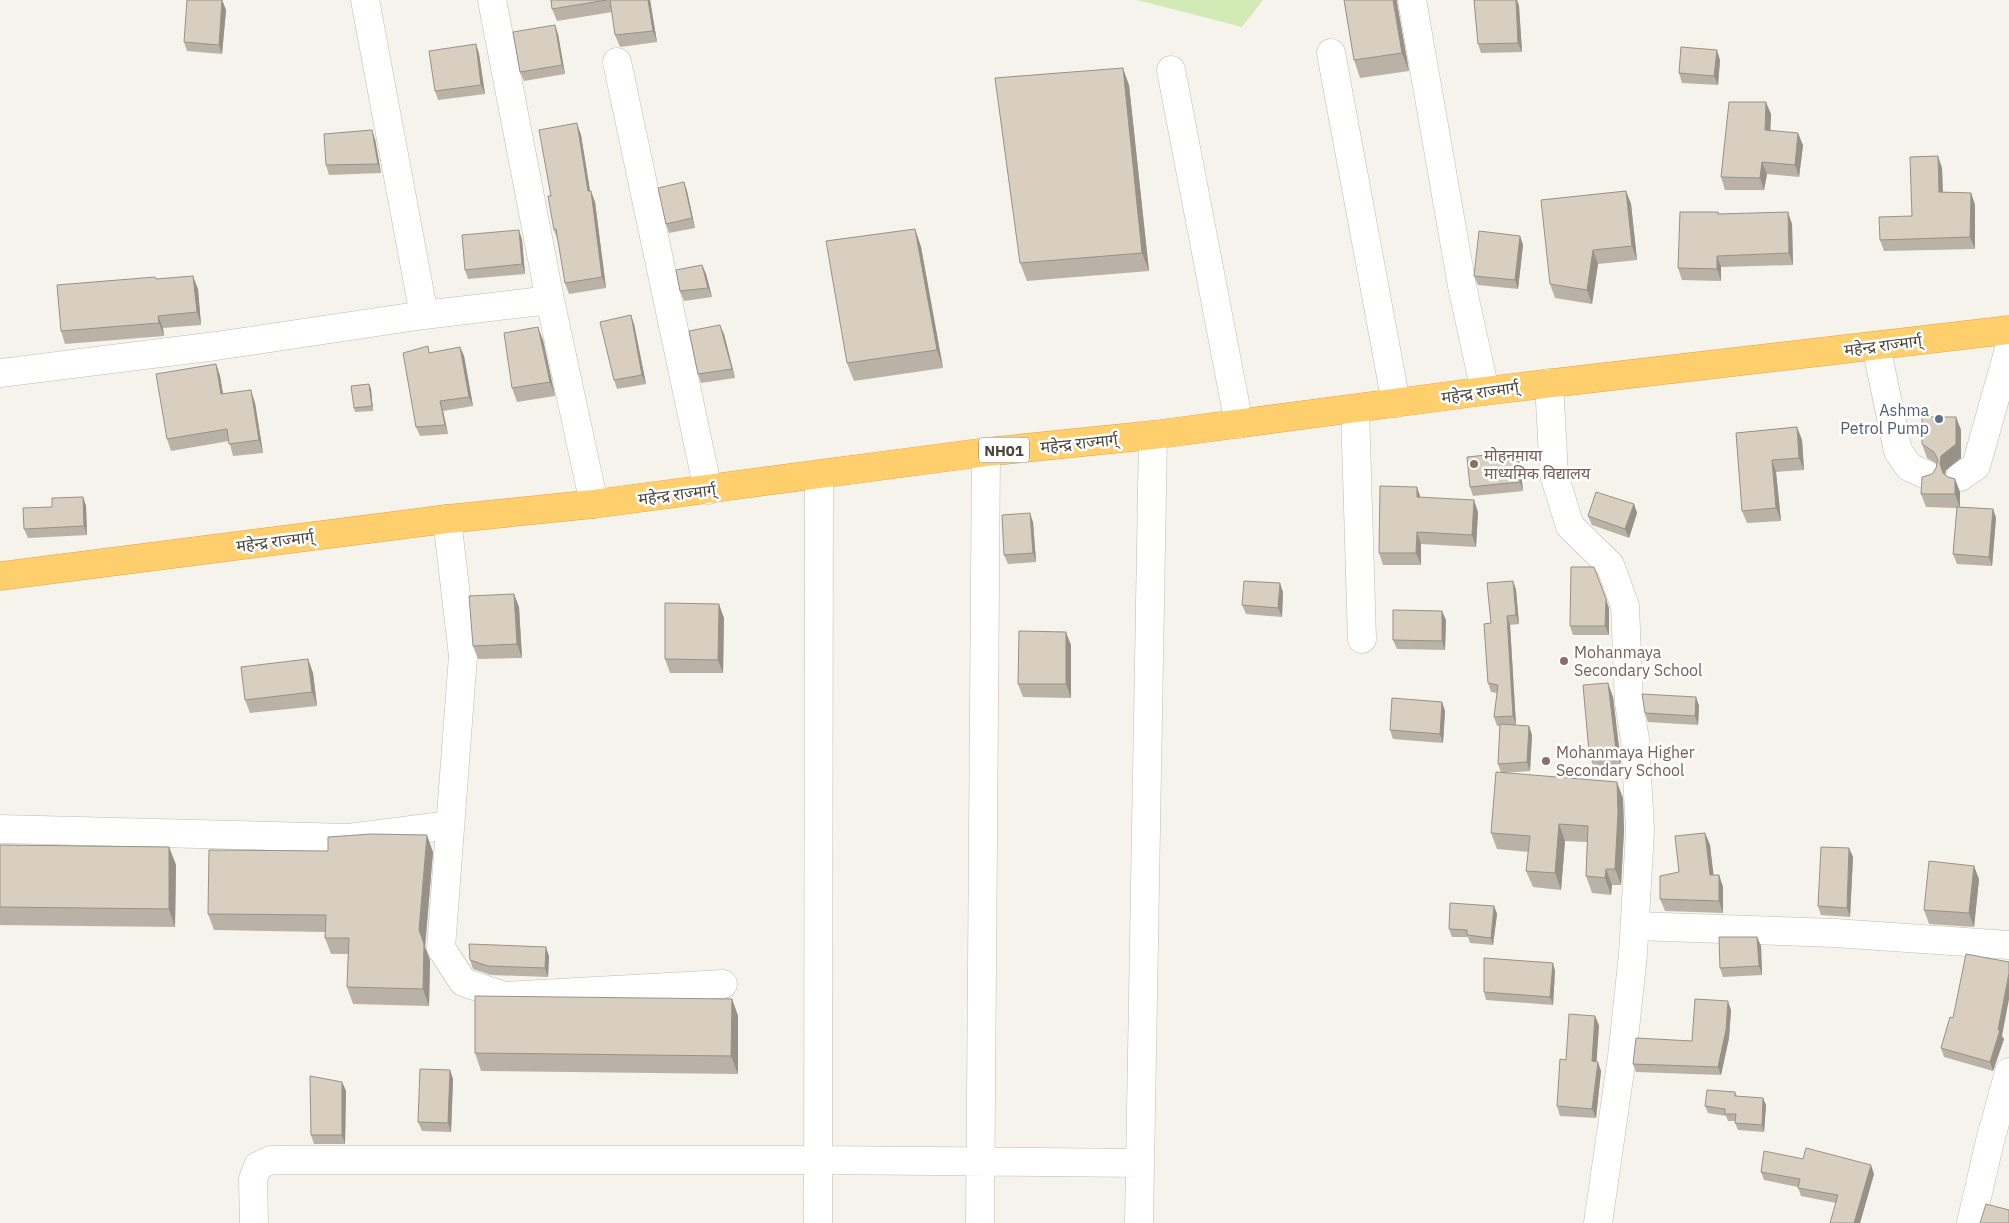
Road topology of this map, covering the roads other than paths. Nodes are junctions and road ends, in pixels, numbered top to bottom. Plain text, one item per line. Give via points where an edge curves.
1 (365, 0) edge
2 (492, 0) edge
3 (1412, 0) edge
4 (1332, 53) dead end
5 (617, 62) dead end
6 (1171, 70) dead end
7 (550, 300) junction
8 (424, 315) junction
9 (2009, 330) edge
10 (1876, 346) junction
11 (2009, 349) edge
12 (0, 373) edge
13 (1549, 383) junction
14 (1484, 390) junction
15 (1396, 403) junction
16 (1355, 409) junction
17 (1239, 424) junction
18 (1153, 435) junction
19 (986, 452) junction
20 (819, 475) junction
21 (1927, 475) edge
22 (1960, 476) dead end
23 (708, 490) junction
24 (594, 504) junction
25 (447, 519) junction
26 (0, 576) edge
27 (1362, 639) dead end
28 (450, 825) junction
29 (0, 830) edge
30 (1635, 926) junction
31 (2009, 945) edge
32 (723, 984) dead end
33 (2009, 1072) edge
34 (817, 1160) junction
35 (980, 1162) junction
36 (1140, 1163) junction
37 (254, 1223) edge
38 (818, 1223) edge
39 (980, 1223) edge
40 (1138, 1223) edge
41 (1598, 1223) edge
42 (1971, 1223) edge

1 - 8 street
2 - 7 street
3 - 14 street via 1462,286
4 - 15 street
5 - 23 street
6 - 17 street
7 - 8 street
7 - 24 street
8 - 12 street via 216,346
9 - 10 highway, महेन्द्र राज्मार्ग् / NH01
10 - 13 highway, महेन्द्र राज्मार्ग् / NH01
10 - 21 street via 1898,452 1909,467
11 - 22 street via 1976,466
13 - 14 highway, महेन्द्र राज्मार्ग् / NH01
13 - 30 street via 1554,474 1570,526 1610,565 1625,606 1628,702 1635,740 1640,830
14 - 15 highway, महेन्द्र राज्मार्ग् / NH01
15 - 16 highway, महेन्द्र राज्मार्ग् / NH01
16 - 17 highway, महेन्द्र राज्मार्ग् / NH01
16 - 27 street
17 - 18 highway, महेन्द्र राज्मार्ग् / NH01
18 - 19 highway, महेन्द्र राज्मार्ग् / NH01
18 - 36 street
19 - 20 highway, महेन्द्र राज्मार्ग् / NH01
19 - 35 street
20 - 23 highway, महेन्द्र राज्मार्ग् / NH01
20 - 34 street
23 - 24 highway, महेन्द्र राज्मार्ग् / NH01
24 - 25 highway, महेन्द्र राज्मार्ग् / NH01
25 - 26 highway, महेन्द्र राज्मार्ग् / NH01
25 - 28 street via 462,656
28 - 29 street via 349,838
28 - 32 street via 442,948 464,982 504,996
30 - 31 street via 1835,933
30 - 41 street via 1622,1057
33 - 42 street
34 - 35 street
34 - 37 street via 271,1160 258,1166 253,1179
34 - 38 street
35 - 36 street
35 - 39 street
36 - 40 street

